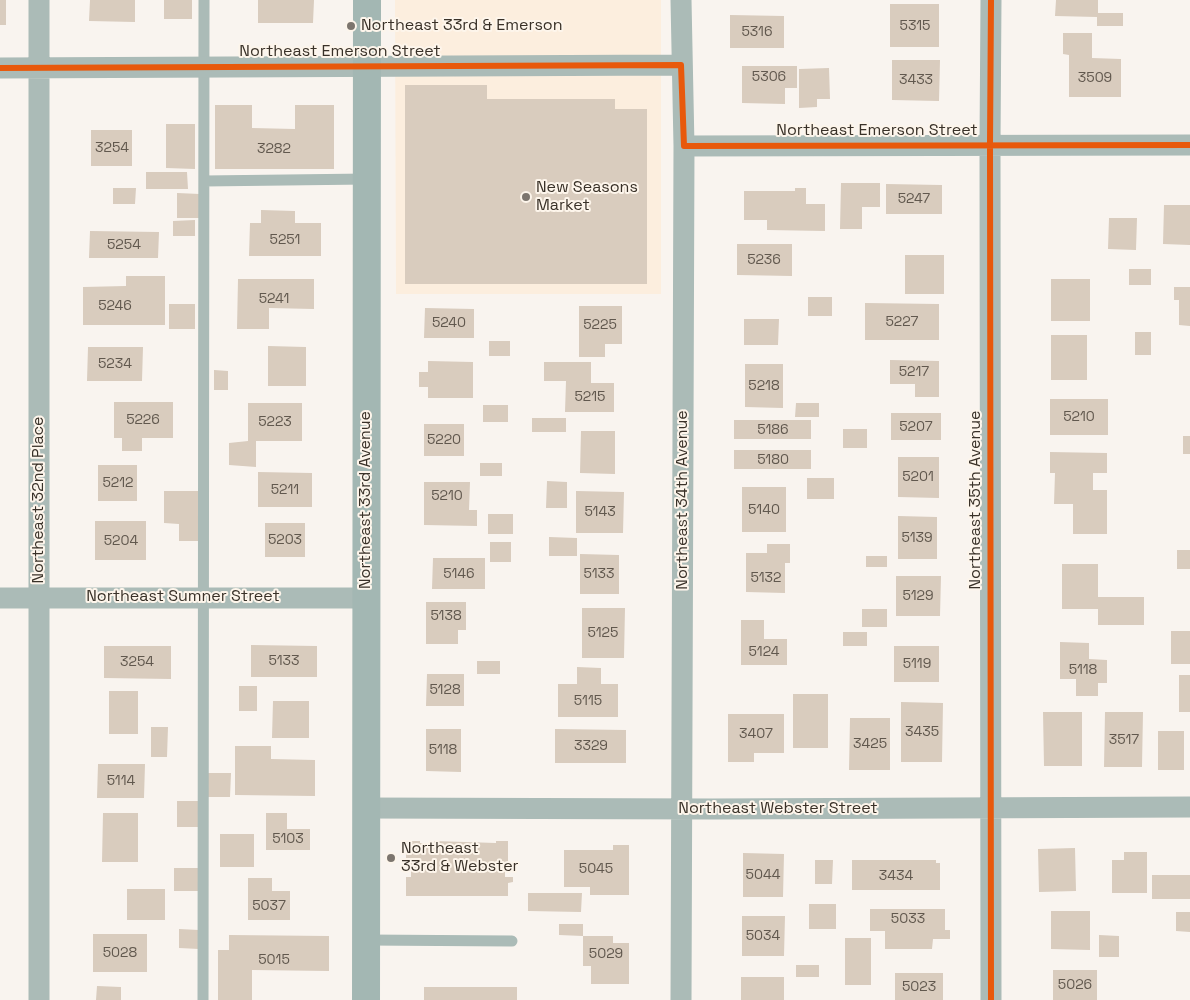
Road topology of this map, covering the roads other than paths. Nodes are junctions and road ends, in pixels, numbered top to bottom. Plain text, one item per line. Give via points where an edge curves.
1 (39, 0) edge
2 (204, 0) edge
3 (367, 0) edge
4 (681, 0) edge
5 (991, 0) edge
6 (681, 65) junction
7 (367, 66) junction
8 (204, 67) junction
9 (0, 68) edge
10 (39, 68) junction
11 (990, 144) junction
12 (1190, 145) edge
13 (684, 146) junction
14 (367, 179) junction
15 (204, 181) junction
16 (204, 597) junction
17 (0, 598) edge
18 (39, 598) junction
19 (366, 598) junction
20 (1190, 807) edge
21 (365, 808) junction
22 (990, 808) junction
23 (683, 809) junction
24 (366, 940) junction
25 (512, 941) dead end
26 (39, 1000) edge
27 (203, 1000) edge
28 (366, 1000) edge
29 (681, 1000) edge
30 (991, 1000) edge

1 - 10 street, Northeast 32nd Place
2 - 8 lane
3 - 7 main road, Northeast 33rd Avenue
4 - 6 street, Northeast 34th Avenue
5 - 11 street, Northeast 35th Avenue
6 - 7 street, Northeast Emerson Street
6 - 13 street, Northeast 34th Avenue
7 - 8 street, Northeast Emerson Street
7 - 14 main road, Northeast 33rd Avenue
8 - 10 street, Northeast Emerson Street
8 - 15 lane
9 - 10 street, Northeast Emerson Street
10 - 18 street, Northeast 32nd Place
11 - 12 street, Northeast Emerson Street
11 - 13 street, Northeast Emerson Street
11 - 22 street, Northeast 35th Avenue
13 - 23 street, Northeast 34th Avenue
14 - 15 lane
14 - 19 main road, Northeast 33rd Avenue
15 - 16 lane
16 - 18 street, Northeast Sumner Street
16 - 19 street, Northeast Sumner Street
16 - 27 lane
17 - 18 street, Northeast Sumner Street
18 - 26 street, Northeast 32nd Place
19 - 21 main road, Northeast 33rd Avenue
20 - 22 street, Northeast Webster Street
21 - 23 street, Northeast Webster Street
21 - 24 main road, Northeast 33rd Avenue
22 - 23 street, Northeast Webster Street
22 - 30 street, Northeast 35th Avenue
23 - 29 street, Northeast 34th Avenue
24 - 25 lane
24 - 28 main road, Northeast 33rd Avenue

